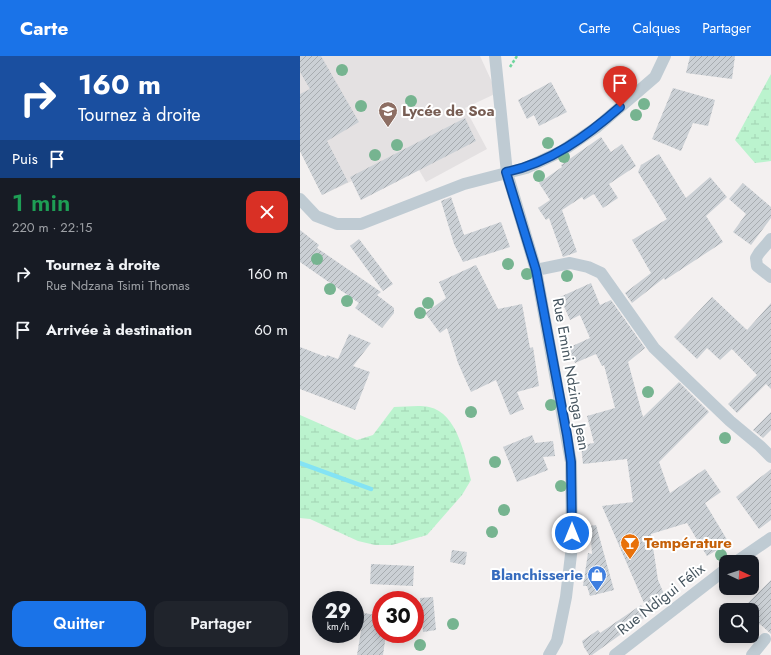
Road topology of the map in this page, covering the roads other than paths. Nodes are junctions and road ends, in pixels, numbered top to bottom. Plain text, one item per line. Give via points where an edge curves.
1 (495, 56) edge
2 (665, 56) edge
3 (506, 172) junction
4 (300, 199) edge
5 (771, 239) edge
6 (536, 270) junction
7 (771, 277) edge
8 (771, 457) edge
9 (771, 538) edge
10 (746, 555) edge
11 (719, 574) edge
12 (765, 639) dead end
13 (549, 655) edge
14 (615, 655) edge
15 (752, 655) edge

1 - 3 street, Rue Emini Ndzinga Jean
2 - 3 street via 655,77 597,127 562,151 526,168
3 - 4 street via 464,184 361,224 337,224 316,216
3 - 6 street, Rue Emini Ndzinga Jean
5 - 7 street via 756,258 757,266
6 - 8 street via 570,263 601,273 663,357
6 - 13 street, Rue Emini Ndzinga Jean via 571,462 572,546 566,597 557,640
9 - 10 street
11 - 14 street, Rue Ndigui Félix
12 - 15 street

